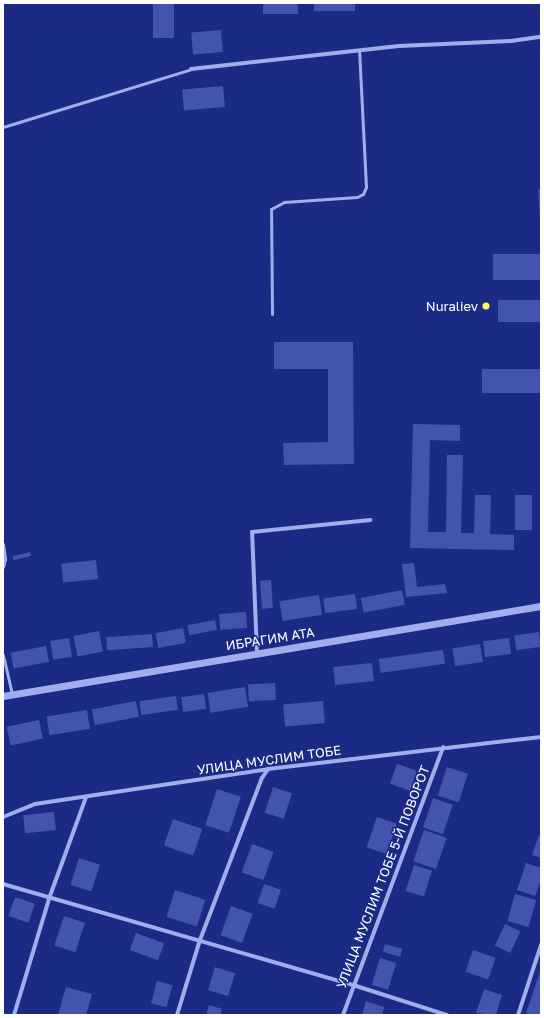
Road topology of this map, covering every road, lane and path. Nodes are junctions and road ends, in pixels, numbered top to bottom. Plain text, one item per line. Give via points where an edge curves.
1 (541, 37) edge
2 (359, 50) junction
3 (190, 70) joint
4 (3, 127) edge
5 (272, 314) dead end
6 (370, 520) dead end
7 (3, 544) edge
8 (3, 567) edge
9 (541, 606) edge
10 (257, 654) junction
11 (3, 655) edge
12 (12, 693) junction
13 (3, 696) edge
14 (541, 737) edge
15 (444, 747) junction
16 (268, 769) junction
17 (86, 797) junction
18 (3, 817) edge
19 (3, 884) edge
20 (50, 896) junction
21 (200, 940) junction
22 (541, 945) edge
23 (353, 985) junction
24 (14, 1015) edge
25 (177, 1015) edge
26 (343, 1015) edge
27 (447, 1015) edge
28 (518, 1015) edge

1 - 2 street
2 - 3 street
2 - 5 lane via 366,187 363,194 358,197 284,202 271,209
3 - 4 lane
6 - 10 street via 252,532
7 - 8 lane
9 - 10 street, ИБРАГИМ АТА
10 - 12 street, ИБРАГИМ АТА
11 - 12 lane
12 - 13 street, ИБРАГИМ АТА
14 - 15 street, УЛИЦА МУСЛИМ ТОБЕ
15 - 16 street, УЛИЦА МУСЛИМ ТОБЕ
15 - 23 street, УЛИЦА МУСЛИМ ТОБЕ 5-Й ПОВОРОТ
16 - 17 street, УЛИЦА МУСЛИМ ТОБЕ
16 - 21 street via 262,778
17 - 18 street, УЛИЦА МУСЛИМ ТОБЕ via 34,804
17 - 20 street
19 - 20 street
20 - 21 street
20 - 24 street
21 - 23 street
21 - 25 street
22 - 28 street
23 - 26 street, УЛИЦА МУСЛИМ ТОБЕ 5-Й ПОВОРОТ
23 - 27 street

